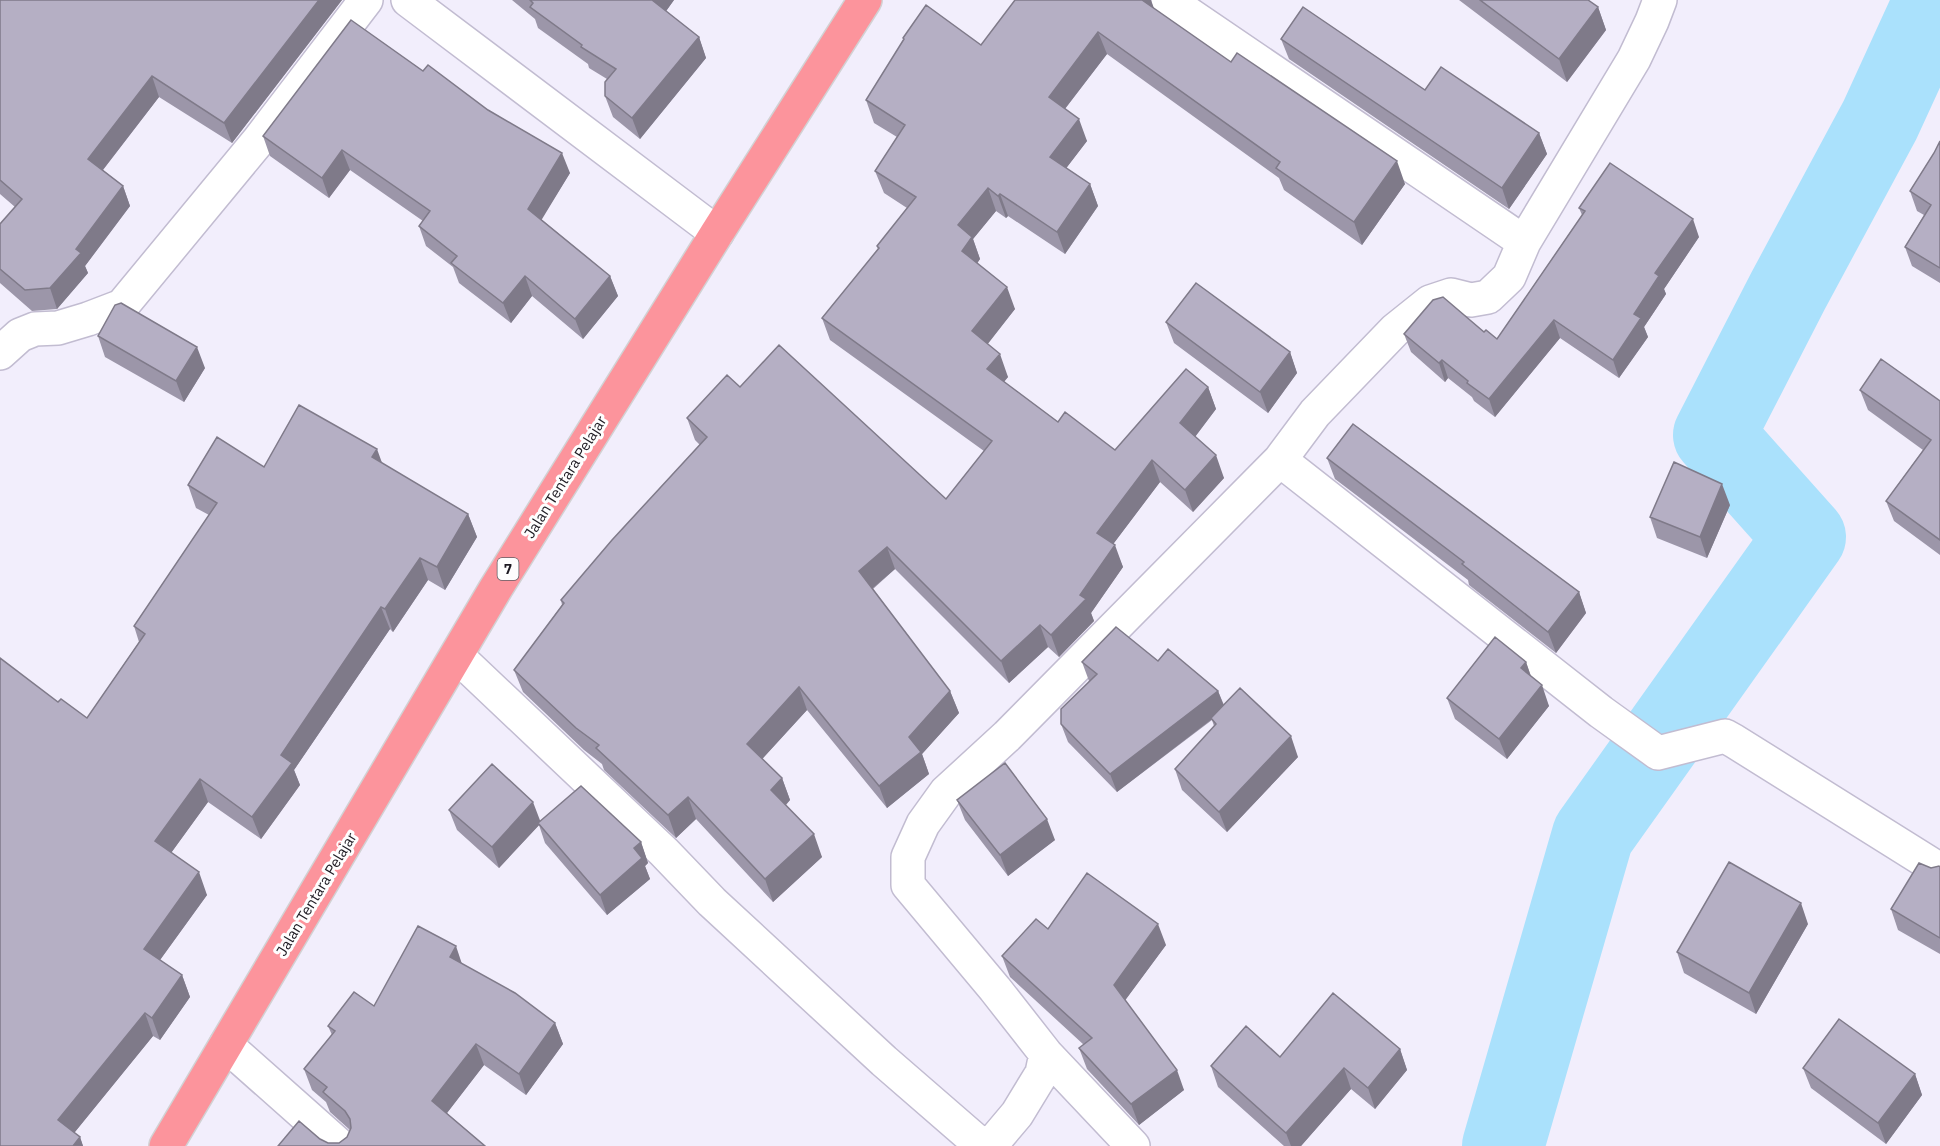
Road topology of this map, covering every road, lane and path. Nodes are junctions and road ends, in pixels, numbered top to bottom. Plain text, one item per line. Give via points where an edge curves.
1 (366, 0) edge
2 (408, 0) edge
3 (864, 0) edge
4 (1168, 0) edge
5 (1660, 0) edge
6 (717, 233) junction
7 (1524, 242) junction
8 (0, 353) edge
9 (1280, 460) junction
10 (457, 656) junction
11 (1940, 870) edge
12 (226, 1045) junction
13 (1046, 1054) junction
14 (166, 1146) edge
15 (340, 1146) edge
16 (982, 1146) edge
17 (990, 1146) edge
18 (1133, 1146) edge

1 - 8 street via 260,140 122,306 88,319 20,334
2 - 6 street
3 - 6 highway, Jalan Tentara Pelajar / 7
4 - 7 street
5 - 7 street via 1634,58
6 - 10 highway, Jalan Tentara Pelajar / 7
7 - 9 street via 1509,277 1488,297 1471,300 1451,296 1430,302 1395,330 1315,413
9 - 11 street via 1658,753 1725,736
9 - 13 street via 1007,736 946,792 923,824 908,857 908,885
10 - 12 highway, Jalan Tentara Pelajar / 7
10 - 16 street via 712,902
12 - 14 highway, Jalan Tentara Pelajar / 7
12 - 15 street
13 - 17 street via 1042,1073 1017,1114
13 - 18 street

